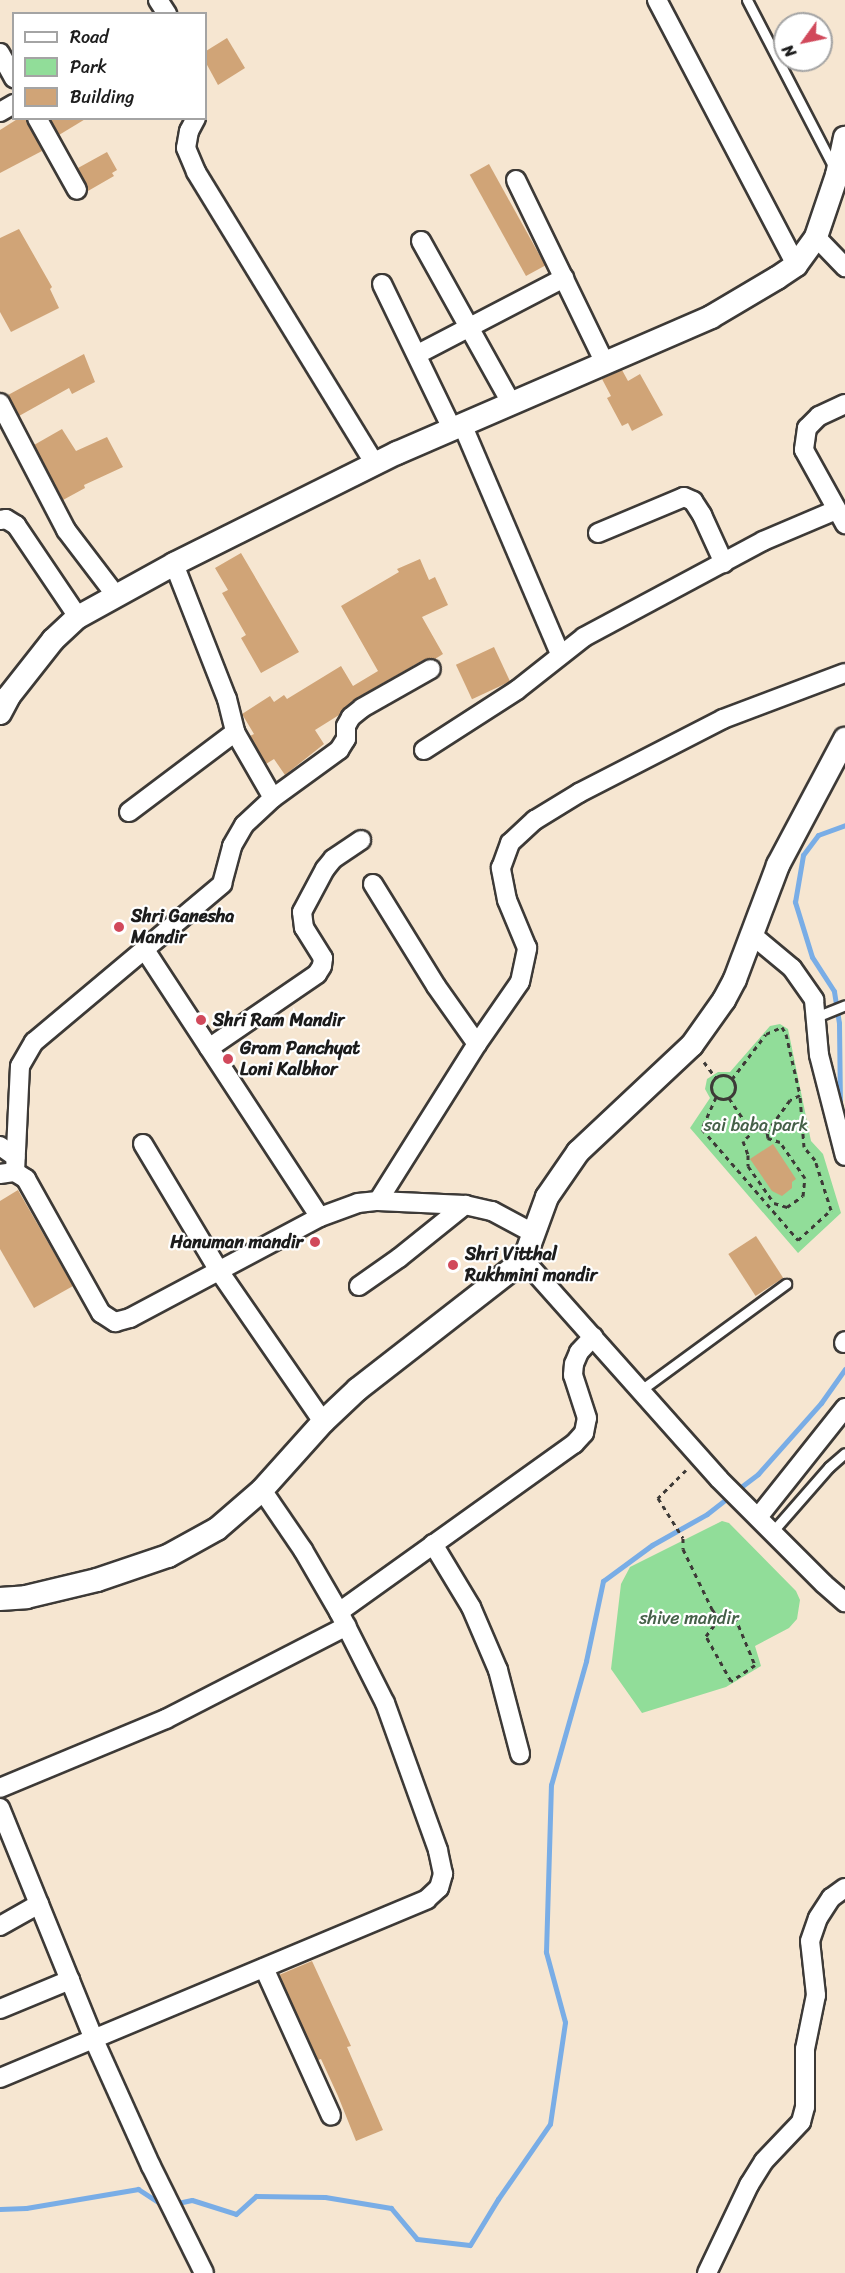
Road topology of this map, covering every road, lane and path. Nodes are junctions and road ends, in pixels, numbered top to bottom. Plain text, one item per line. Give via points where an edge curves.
1 (657, 0) edge
2 (747, 0) edge
3 (0, 53) edge
4 (12, 74) edge
5 (38, 120) edge
6 (195, 120) edge
7 (845, 138) edge
8 (837, 175) junction
9 (516, 180) dead end
10 (77, 190) dead end
11 (816, 237) junction
12 (421, 241) dead end
13 (796, 265) junction
14 (845, 267) edge
15 (564, 278) junction
16 (382, 284) dead end
17 (471, 328) junction
18 (418, 354) junction
19 (605, 363) junction
20 (0, 403) edge
21 (512, 403) junction
22 (845, 404) edge
23 (457, 427) junction
24 (375, 464) junction
25 (841, 517) edge
26 (0, 520) edge
27 (598, 533) dead end
28 (724, 563) junction
29 (174, 564) junction
30 (117, 597) junction
31 (78, 617) junction
32 (560, 654) junction
33 (431, 669) dead end
34 (845, 673) edge
35 (0, 713) edge
36 (235, 732) junction
37 (845, 739) edge
38 (424, 750) dead end
39 (273, 798) junction
40 (129, 812) dead end
41 (361, 840) dead end
42 (373, 884) dead end
43 (752, 934) junction
44 (144, 950) junction
45 (845, 1005) edge
46 (820, 1015) junction
47 (477, 1044) junction
48 (209, 1048) junction
49 (732, 1079) junction
50 (800, 1095) junction
51 (716, 1097) junction
52 (729, 1098) junction
53 (751, 1131) junction
54 (767, 1132) junction
55 (144, 1144) dead end
56 (0, 1146) edge
57 (845, 1156) edge
58 (10, 1168) edge
59 (378, 1201) junction
60 (465, 1205) junction
61 (320, 1217) junction
62 (533, 1233) junction
63 (524, 1260) junction
64 (219, 1271) junction
65 (786, 1284) dead end
66 (359, 1286) dead end
67 (593, 1337) junction
68 (641, 1390) junction
69 (845, 1408) edge
70 (323, 1422) junction
71 (845, 1453) edge
72 (699, 1456) junction
73 (262, 1490) junction
74 (759, 1516) junction
75 (773, 1531) junction
76 (433, 1545) junction
77 (0, 1599) edge
78 (845, 1602) edge
79 (343, 1619) junction
80 (719, 1619) junction
81 (520, 1754) dead end
82 (0, 1788) edge
83 (0, 1812) edge
84 (845, 1888) edge
85 (39, 1904) junction
86 (0, 1926) edge
87 (264, 1968) junction
88 (70, 1980) junction
89 (0, 2009) edge
90 (94, 2040) junction
91 (0, 2078) edge
92 (331, 2116) dead end
93 (204, 2273) edge
94 (707, 2273) edge

1 - 13 street
2 - 8 lane
3 - 4 street
5 - 10 street
6 - 24 street via 186,148 196,172
7 - 8 street
8 - 11 street
9 - 15 street
11 - 13 street
11 - 14 street
12 - 17 street
13 - 19 street via 711,317
15 - 17 street
15 - 19 street
16 - 18 street
17 - 18 street
17 - 21 street
18 - 23 street
19 - 21 street
20 - 30 street via 66,530
21 - 23 street
22 - 25 street via 819,416 807,428 804,450
23 - 24 street
23 - 32 street
24 - 29 street
25 - 28 street via 763,542
26 - 31 street via 16,525
27 - 28 street via 684,497 693,501 702,515
28 - 32 street via 584,637
29 - 30 street
29 - 36 street via 227,699
30 - 31 street
31 - 35 street via 53,640
32 - 38 street via 517,690
33 - 39 street via 362,708 346,726 346,739 339,750
34 - 47 street via 713,724 579,793 535,820 510,843 501,868 502,883 527,948 526,963 520,982
36 - 39 street
36 - 40 street
37 - 43 street via 778,865
39 - 44 street via 243,825 232,846 222,884
41 - 48 street via 324,869 302,912 304,927 323,958 317,974
42 - 47 street via 435,986
43 - 46 street via 792,968
43 - 62 street via 735,979 708,1025 671,1066 578,1152 547,1197
44 - 48 street
44 - 58 street via 47,1030 26,1054 20,1066
45 - 46 lane
46 - 57 street via 819,1054
47 - 59 street
48 - 61 street
49 - 50 path via 766,1034 782,1027
49 - 51 path via 723,1075 714,1079 711,1088
49 - 52 path via 735,1087
50 - 51 path via 804,1147 815,1160 831,1210 798,1240 702,1129
50 - 54 path via 790,1100
51 - 52 path
52 - 53 path
53 - 54 path
53 - 54 path via 743,1141 748,1166 774,1203 787,1207 803,1196 805,1178 780,1142 768,1138
55 - 64 street
56 - 58 street
58 - 64 street via 26,1179 101,1313 115,1322 130,1318
59 - 60 street
59 - 61 street via 358,1203
60 - 62 street via 492,1211
60 - 66 street
61 - 64 street
62 - 63 street
63 - 67 street
63 - 70 street via 358,1389
64 - 70 street
65 - 68 lane
67 - 68 street
67 - 76 street via 574,1364 573,1375 588,1418 584,1433
68 - 72 street
69 - 74 street
70 - 73 street
71 - 75 lane
72 - 74 street
72 - 80 path via 658,1498 683,1538 683,1549 699,1586
73 - 77 street via 217,1529 168,1556 97,1580 26,1597
73 - 79 street
74 - 75 street
75 - 78 street
76 - 79 street
76 - 81 street via 471,1607 498,1670
79 - 82 street via 166,1719
79 - 87 street via 385,1703 443,1874 439,1887 427,1899
80 - 80 path via 735,1617 755,1665 731,1681 706,1636
83 - 85 street
84 - 94 street via 831,1898 810,1941 816,1995 805,2049 806,2107 801,2122 764,2161 749,2185
85 - 86 street
85 - 88 street
87 - 90 street
87 - 92 street
88 - 89 street
88 - 90 street
90 - 91 street
90 - 93 street

